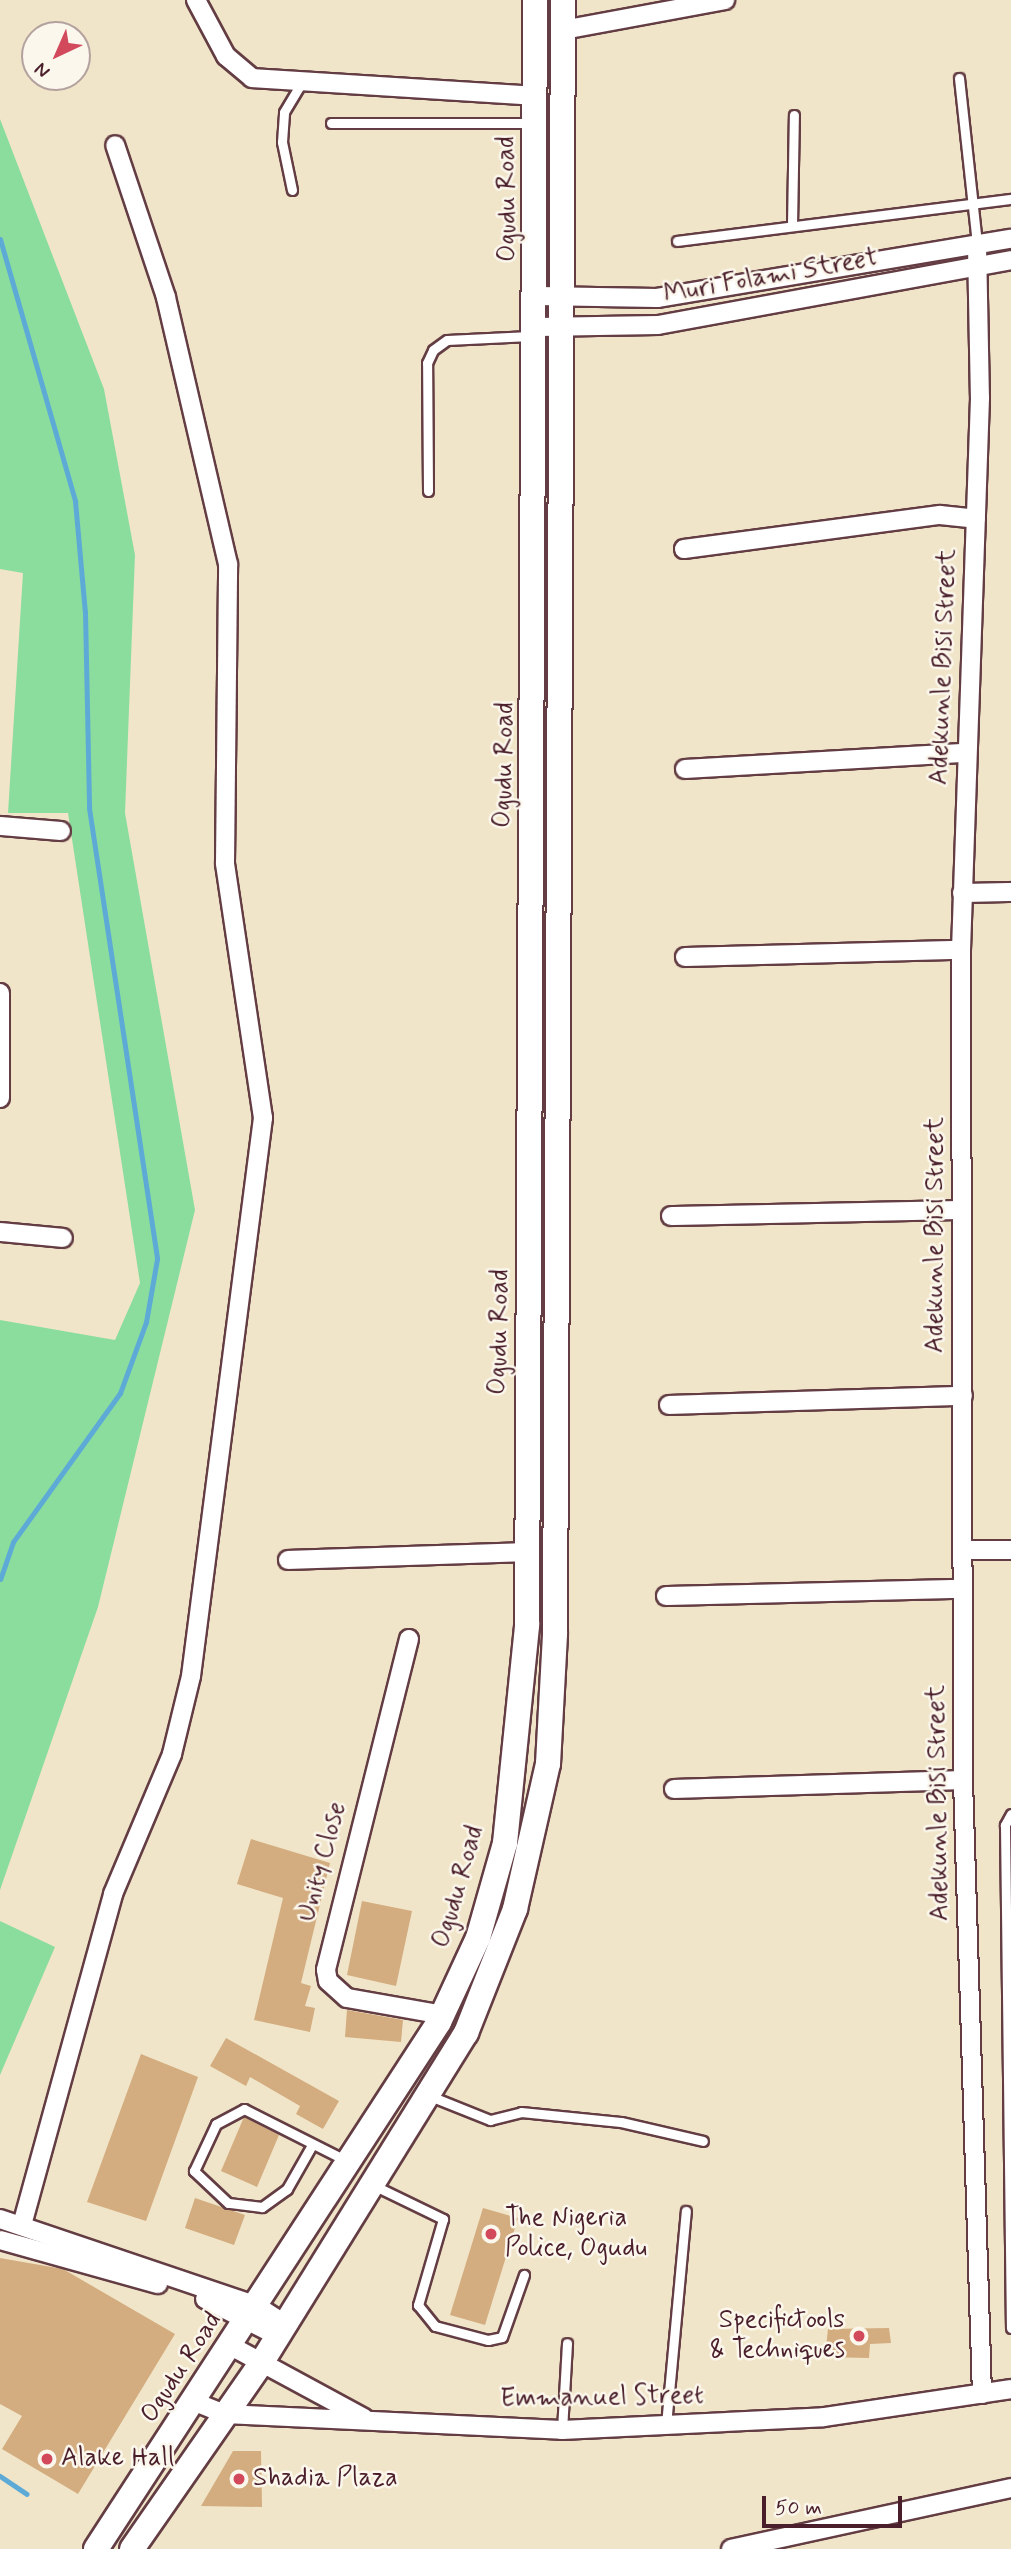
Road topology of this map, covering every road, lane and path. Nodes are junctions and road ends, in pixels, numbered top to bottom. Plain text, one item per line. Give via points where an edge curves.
1 (197, 0) edge
2 (535, 0) edge
3 (563, 0) edge
4 (725, 0) edge
5 (563, 30) junction
6 (960, 78) dead end
7 (300, 85) junction
8 (536, 96) junction
9 (794, 115) dead end
10 (331, 123) dead end
11 (537, 123) junction
12 (115, 145) dead end
13 (292, 190) dead end
14 (1011, 199) edge
15 (972, 204) junction
16 (792, 225) junction
17 (1011, 239) edge
18 (677, 241) dead end
19 (977, 245) junction
20 (1011, 260) edge
21 (978, 266) junction
22 (538, 296) junction
23 (564, 296) junction
24 (563, 328) junction
25 (538, 332) junction
26 (428, 491) dead end
27 (976, 519) junction
28 (684, 549) dead end
29 (966, 753) junction
30 (685, 769) dead end
31 (0, 827) edge
32 (61, 831) dead end
33 (1011, 892) edge
34 (962, 893) junction
35 (961, 950) junction
36 (685, 957) dead end
37 (0, 992) edge
38 (0, 1098) edge
39 (962, 1210) junction
40 (671, 1216) dead end
41 (0, 1232) edge
42 (63, 1238) dead end
43 (962, 1396) junction
44 (529, 1405) junction
45 (669, 1405) dead end
46 (556, 1407) junction
47 (963, 1550) junction
48 (1011, 1550) edge
49 (527, 1552) junction
50 (288, 1560) dead end
51 (963, 1589) junction
52 (666, 1596) dead end
53 (409, 1639) dead end
54 (963, 1780) junction
55 (674, 1789) dead end
56 (1011, 1814) edge
57 (443, 2015) junction
58 (428, 2096) junction
59 (703, 2141) dead end
60 (312, 2145) junction
61 (352, 2164) junction
62 (372, 2184) junction
63 (686, 2211) dead end
64 (0, 2219) edge
65 (22, 2225) junction
66 (0, 2239) edge
67 (524, 2276) dead end
68 (253, 2312) junction
69 (1011, 2328) edge
70 (282, 2330) junction
71 (567, 2343) dead end
72 (231, 2346) junction
73 (260, 2365) junction
74 (1011, 2389) edge
75 (982, 2394) junction
76 (195, 2402) junction
77 (225, 2414) junction
78 (371, 2421) junction
79 (666, 2425) junction
80 (562, 2430) junction
81 (1011, 2488) edge
82 (96, 2549) edge
83 (132, 2549) edge
84 (731, 2549) edge

1 - 7 street via 239,70
2 - 8 main road, Ogudu Road
3 - 5 main road, Ogudu Road
4 - 5 street
5 - 23 main road, Ogudu Road
6 - 15 lane, Adekunle Bisi Street
7 - 8 street
7 - 13 lane via 284,112 282,142
8 - 11 main road, Ogudu Road
9 - 16 lane
10 - 11 lane
11 - 22 main road, Ogudu Road
12 - 65 street via 166,298 228,564 225,863 263,1118 191,1676 172,1754 113,1894
14 - 15 lane
15 - 16 lane
15 - 19 lane, Adekunle Bisi Street
16 - 18 lane
17 - 19 street
19 - 21 street, Adekunle Bisi Street
19 - 23 street via 657,298
20 - 21 street, Muri Folami Street
21 - 24 street, Muri Folami Street via 658,324
21 - 27 street, Adekunle Bisi Street
22 - 23 street
22 - 25 main road, Ogudu Road
23 - 24 main road, Ogudu Road
24 - 25 street, Muri Folami Street
24 - 46 main road, Ogudu Road
25 - 26 lane via 447,340 433,350 427,362
25 - 44 main road, Ogudu Road
27 - 28 street via 940,515
27 - 29 street, Adekunle Bisi Street
29 - 30 street
29 - 34 street, Adekunle Bisi Street
31 - 32 street
33 - 34 street
34 - 35 street, Adekunle Bisi Street
35 - 36 street
35 - 39 street, Adekunle Bisi Street
37 - 38 street
39 - 40 street
39 - 43 street, Adekunle Bisi Street
41 - 42 street
43 - 45 street
43 - 47 street, Adekunle Bisi Street
44 - 46 main road
44 - 49 main road, Ogudu Road
46 - 58 main road, Ogudu Road via 552,1712 540,1810 492,1977
47 - 48 street
47 - 51 street, Adekunle Bisi Street
49 - 50 street
49 - 57 main road, Ogudu Road via 526,1682 505,1843 478,1938
51 - 52 street
51 - 54 street, Adekunle Bisi Street
53 - 57 street, Unity Close via 326,1970 328,1981 347,1998
54 - 55 street
54 - 75 street, Adekunle Bisi Street
56 - 69 lane via 1005,1852
57 - 61 main road, Ogudu Road
58 - 59 lane via 490,2120 521,2112 621,2122
58 - 62 main road, Ogudu Road
60 - 60 lane via 244,2109 216,2124 194,2171 228,2203 262,2207 287,2189
60 - 61 lane
61 - 68 main road, Ogudu Road
62 - 67 lane via 443,2219 418,2305 435,2326 488,2340 502,2337
62 - 70 main road, Ogudu Road
63 - 79 lane
64 - 65 street
65 - 68 street
66 - 68 street
68 - 70 street
68 - 72 main road, Ogudu Road
70 - 73 main road, Ogudu Road
71 - 80 lane
72 - 73 street
72 - 76 main road, Ogudu Road
73 - 77 main road, Ogudu Road
73 - 78 street
74 - 75 street, Emmanuel Street
75 - 79 street, Emmanuel Street via 824,2417
76 - 77 street, Emmanuel Street
76 - 82 main road, Ogudu Road
77 - 78 street, Emmanuel Street
77 - 83 main road, Ogudu Road
78 - 80 street, Emmanuel Street
79 - 80 street, Emmanuel Street
81 - 84 street

